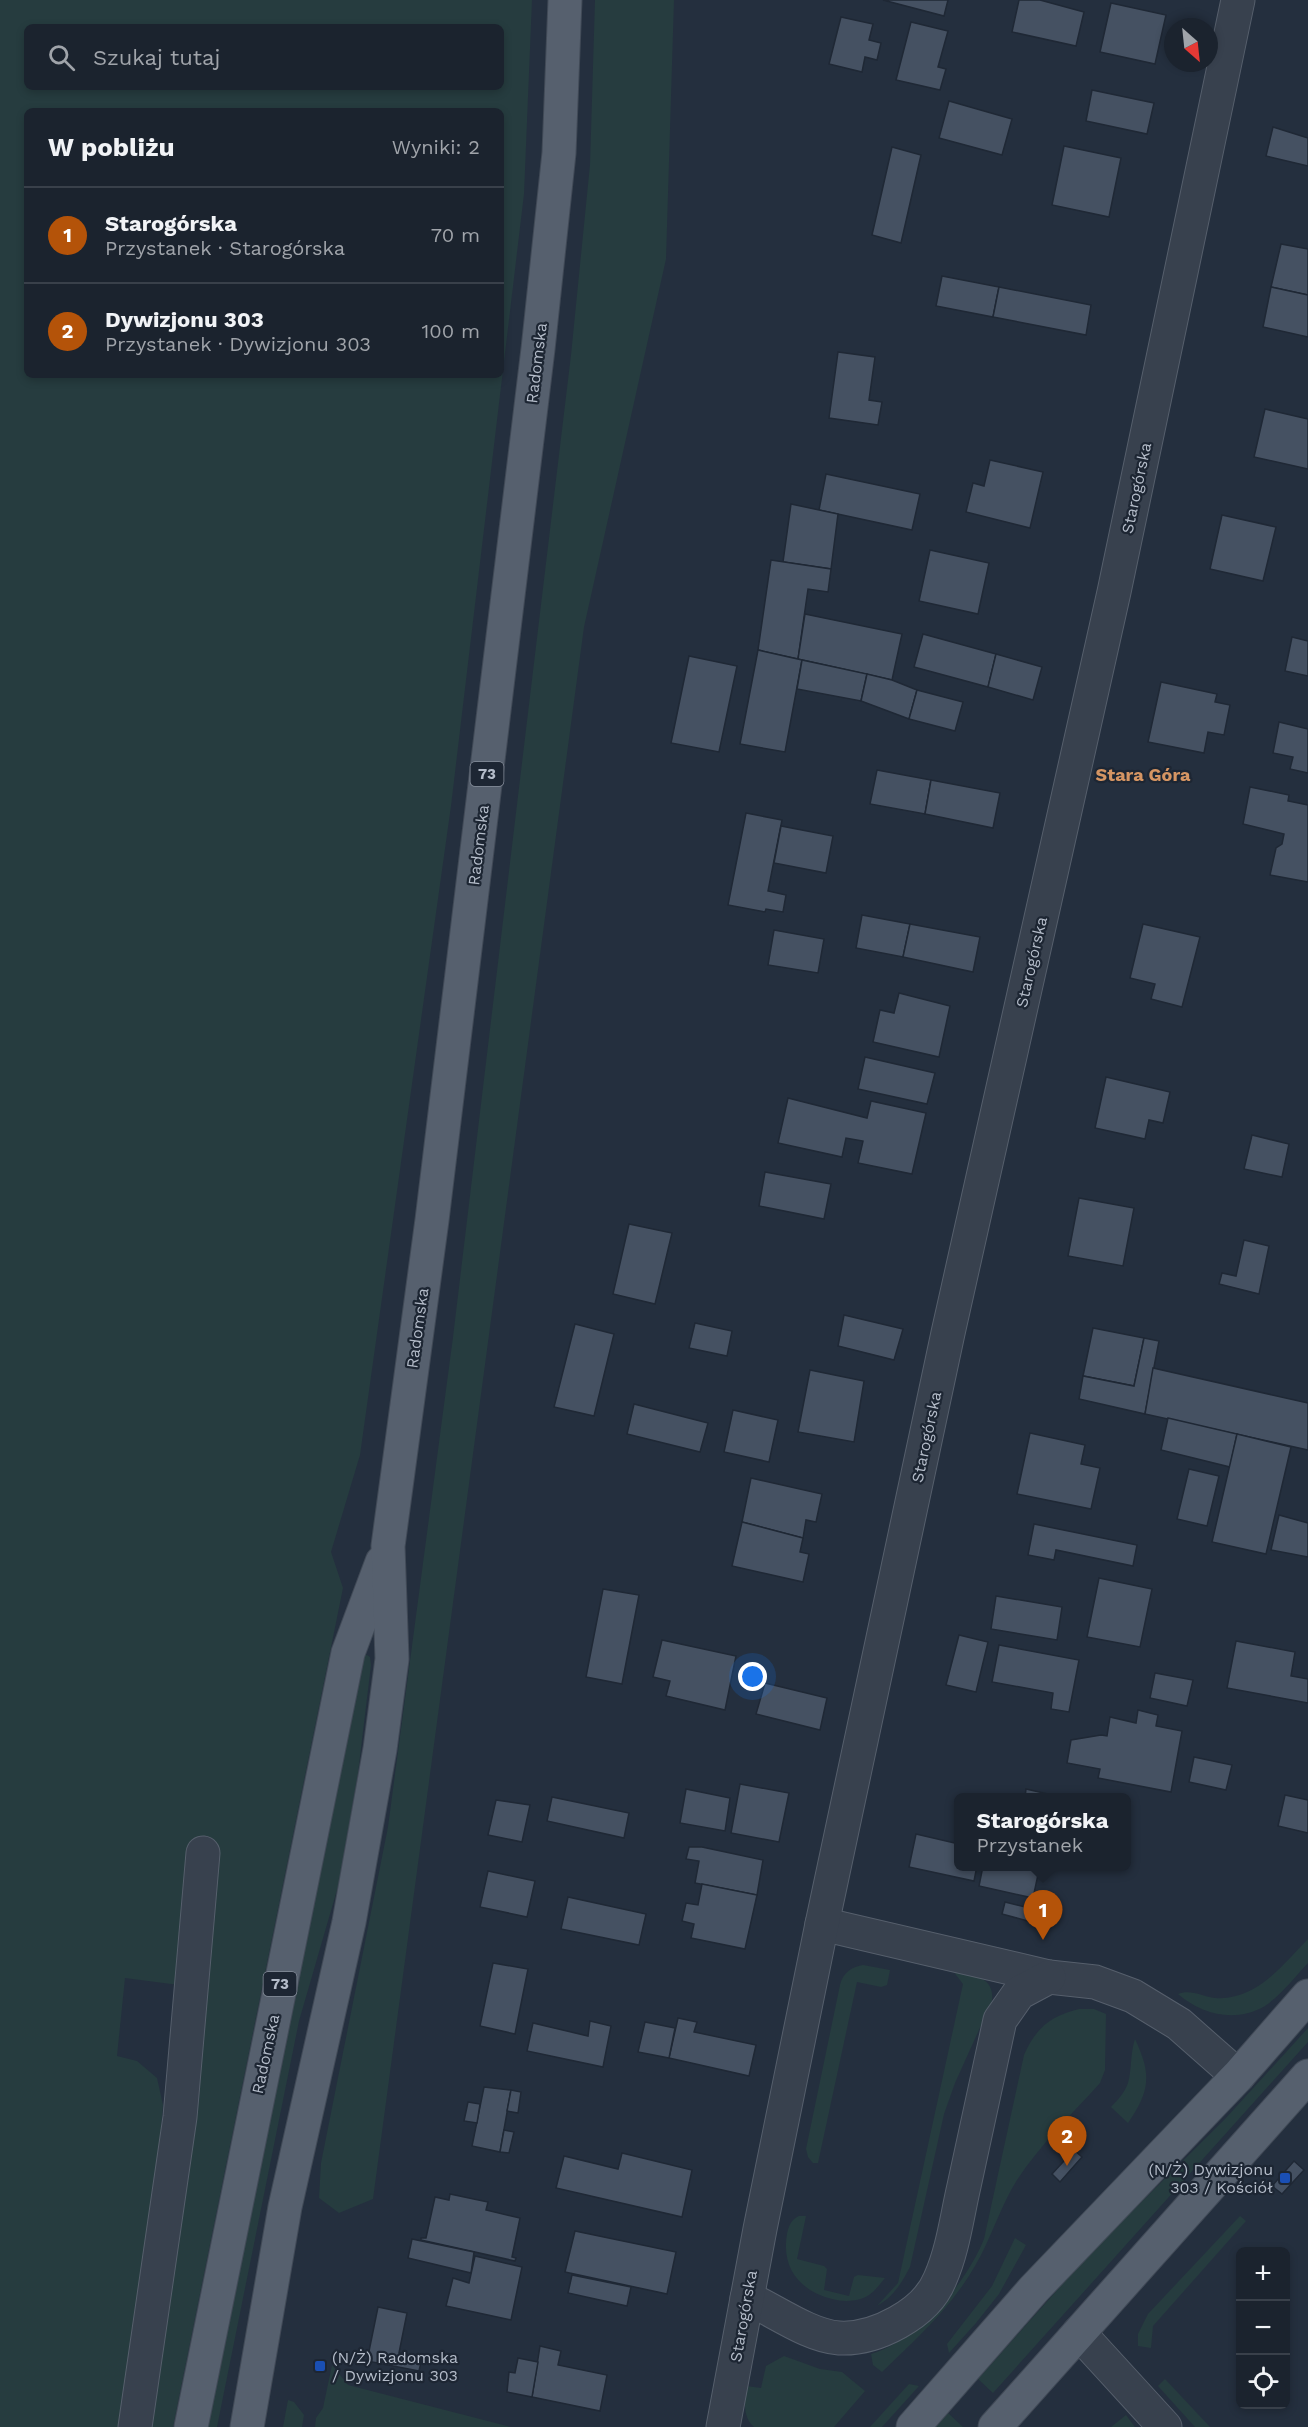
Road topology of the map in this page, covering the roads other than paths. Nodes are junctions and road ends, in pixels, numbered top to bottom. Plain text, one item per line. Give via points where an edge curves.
1 (565, 0) edge
2 (1238, 0) edge
3 (388, 1546) junction
4 (203, 1853) dead end
5 (822, 1924) junction
6 (1049, 1977) junction
7 (1308, 1996) edge
8 (1238, 2076) junction
9 (1308, 2076) edge
10 (747, 2298) junction
11 (1079, 2333) junction
12 (135, 2427) edge
13 (190, 2427) edge
14 (247, 2427) edge
15 (723, 2427) edge
16 (913, 2427) edge
17 (995, 2427) edge
18 (1165, 2427) edge

1 - 3 main road, Radomska / 73 via 559,153 538,349 434,1208
2 - 5 street, Starogórska via 1116,581 948,1333
3 - 13 main road, Radomska / 73 via 348,1653
3 - 14 main road, Radomska / 73 via 392,1659 380,1749 350,1922 285,2207
4 - 12 street via 180,2118
5 - 6 street
5 - 10 street, Starogórska
6 - 8 street via 1095,1982 1133,1996 1179,2024
6 - 10 street via 1019,1993 1000,2020 943,2270 920,2306 896,2325 839,2338 805,2328
7 - 8 main road
8 - 16 main road via 1034,2289
9 - 11 main road
10 - 15 street, Starogórska
11 - 17 main road
11 - 18 street

